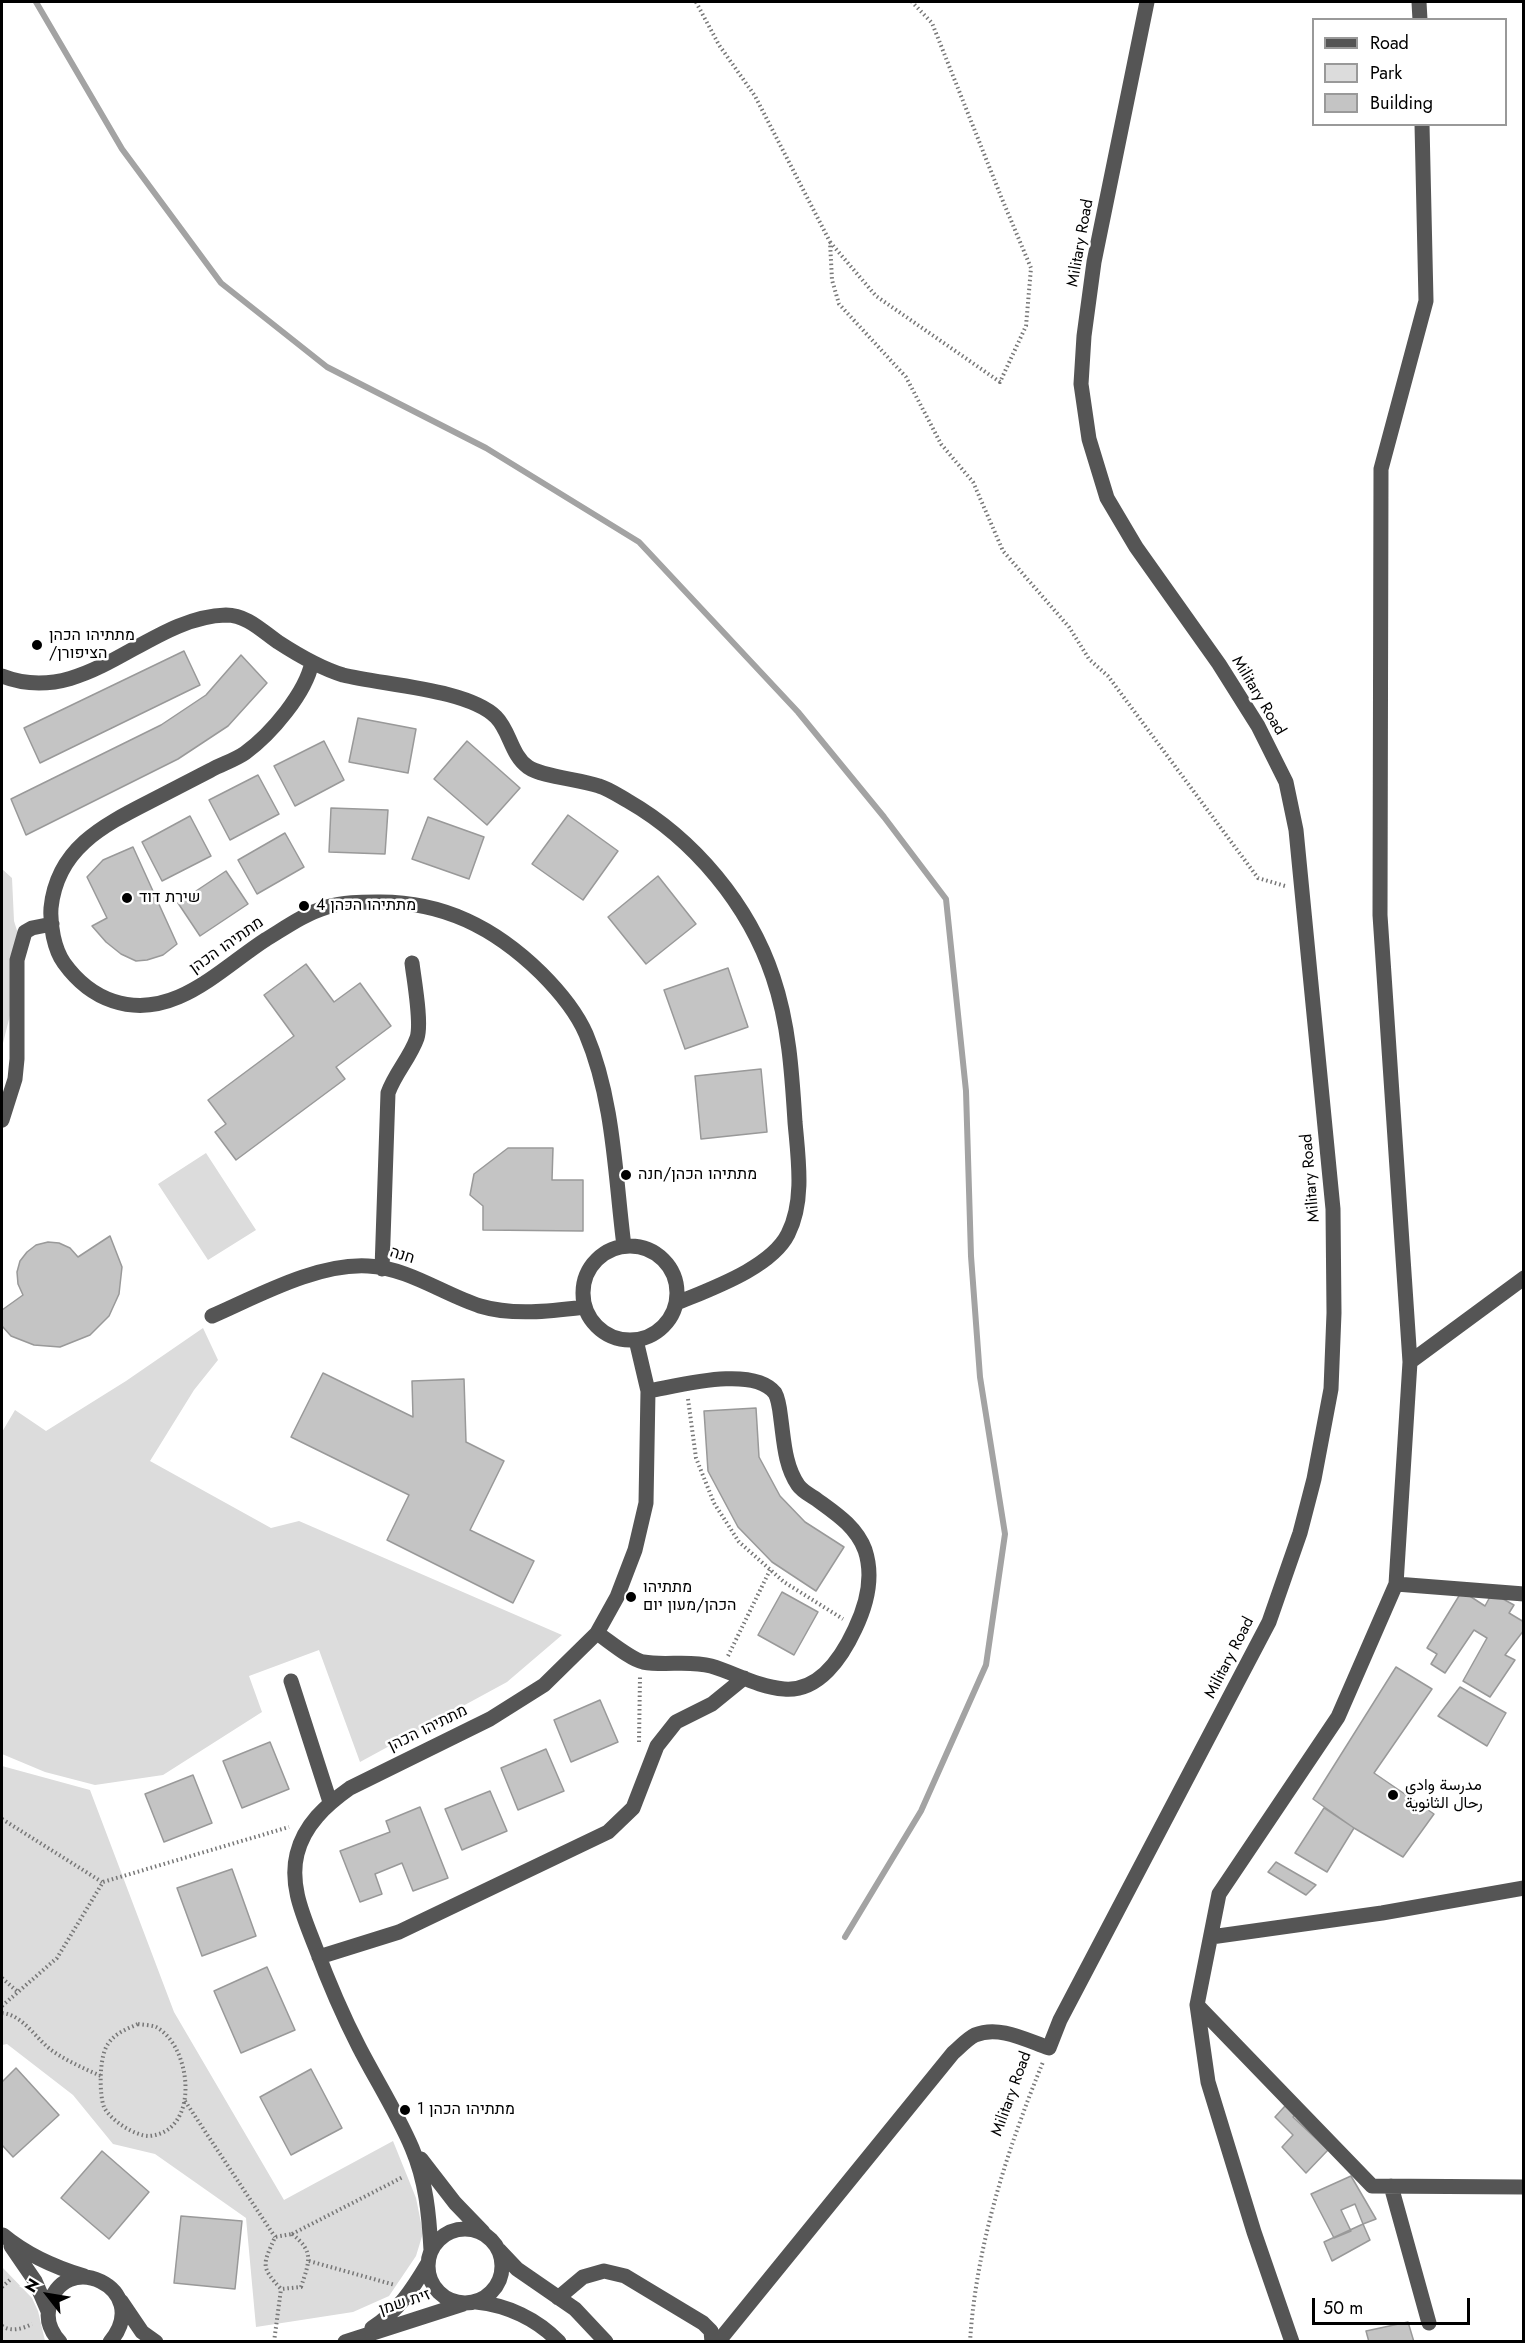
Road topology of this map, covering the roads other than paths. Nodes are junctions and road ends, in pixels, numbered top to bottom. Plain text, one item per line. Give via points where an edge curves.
1 (1147, 2) edge
2 (1419, 2) edge
3 (1419, 18) edge
4 (1422, 126) edge
5 (312, 662) junction
6 (2, 676) edge
7 (52, 924) junction
8 (412, 963) dead end
9 (2, 1120) edge
10 (624, 1246) junction
11 (382, 1269) junction
12 (1524, 1278) edge
13 (676, 1303) junction
14 (585, 1307) junction
15 (212, 1316) dead end
16 (636, 1340) junction
17 (1410, 1362) junction
18 (648, 1391) junction
19 (1396, 1584) junction
20 (1524, 1594) edge
21 (597, 1634) junction
22 (744, 1678) junction
23 (291, 1681) dead end
24 (330, 1802) junction
25 (1524, 1888) edge
26 (1210, 1936) junction
27 (319, 1957) junction
28 (1197, 2005) junction
29 (412, 2147) junction
30 (1391, 2186) junction
31 (1524, 2187) edge
32 (2, 2235) edge
33 (495, 2244) junction
34 (430, 2257) junction
35 (84, 2277) junction
36 (119, 2297) junction
37 (558, 2298) junction
38 (469, 2303) junction
39 (48, 2311) junction
40 (1429, 2323) dead end
41 (352, 2339) edge
42 (60, 2342) edge
43 (110, 2342) edge
44 (156, 2342) edge
45 (560, 2342) edge
46 (606, 2342) edge
47 (712, 2342) edge
48 (718, 2342) edge
49 (1292, 2342) edge

1 - 48 street, Military Road via 1094,262 1081,384 1089,439 1107,498 1136,547 1219,664 1258,726 1286,782 1303,891 1333,1209 1331,1389 1300,1533 1269,1622 1060,2020 1049,2048 1008,2033 990,2032 974,2036 952,2053
2 - 3 street
4 - 17 street via 1426,301 1381,469 1380,915
5 - 6 street via 250,621 230,615 179,625 100,668 73,678 20,683
5 - 7 street, מתתיהו הכהן via 298,694 264,736 243,754 88,837 53,891
5 - 13 street via 342,674 453,696 478,705 497,717 517,755 529,768 599,786 660,821 714,874 753,933 773,977 792,1070 798,1162 794,1220 775,1251 751,1269
7 - 9 street via 25,932 20,951 18,1059
7 - 10 street, מתתיהו הכהן via 59,956 73,976 103,997 144,1007 189,993 296,921 327,907 356,902 422,904 486,930 518,951 548,980 585,1030 606,1099
8 - 11 street via 417,1037 388,1093
10 - 13 street via 644,1247 658,1255 673,1273
10 - 14 street via 608,1251 594,1262 583,1291
11 - 14 street, חנה via 481,1306 534,1311
11 - 15 street, חנה via 368,1266 308,1276
12 - 17 street
13 - 16 street via 669,1321 651,1335
14 - 16 street via 606,1334
16 - 18 street, מתתיהו הכהן
17 - 19 street
18 - 21 street, מתתיהו הכהן via 646,1503 635,1550
18 - 22 street via 722,1379 760,1383 775,1394 790,1468 799,1487 852,1526 864,1549 869,1590 856,1628 829,1670 801,1688 783,1689
19 - 20 street
19 - 26 street via 1338,1717 1219,1894
21 - 22 street via 640,1661 708,1665
21 - 24 street, מתתיהו הכהן via 544,1685 490,1719 350,1788
22 - 27 street via 712,1704 676,1722 657,1746 633,1808 608,1832 399,1932
23 - 24 street
24 - 27 street, מתתיהו הכהן via 313,1820 297,1854 294,1871 300,1908
25 - 26 street via 1382,1913
26 - 28 street
27 - 29 street, מתתיהו הכהן via 338,2006
28 - 30 street via 1372,2186
28 - 49 street via 1208,2082
29 - 33 street, מתתיהו הכהן via 454,2203
29 - 34 street, מתתיהו הכהן via 429,2206
30 - 31 street
30 - 40 street
32 - 35 street via 20,2250
32 - 39 street via 35,2281
33 - 34 street via 482,2233 459,2229 438,2240
33 - 37 street, מתתיהו הכהן via 518,2269
33 - 38 street via 502,2259 500,2280 494,2290
34 - 38 street via 428,2273 436,2291
34 - 41 street, זית שמן via 396,2310
35 - 36 street via 108,2284
35 - 39 street via 72,2279 59,2288
36 - 43 street via 121,2323
36 - 44 street via 142,2332
37 - 46 street, מתתיהו הכהן via 575,2309
37 - 47 street via 584,2277 604,2271 625,2276 703,2323 711,2331
38 - 41 street, זית שמן
38 - 45 street via 507,2308
39 - 42 street via 49,2324

